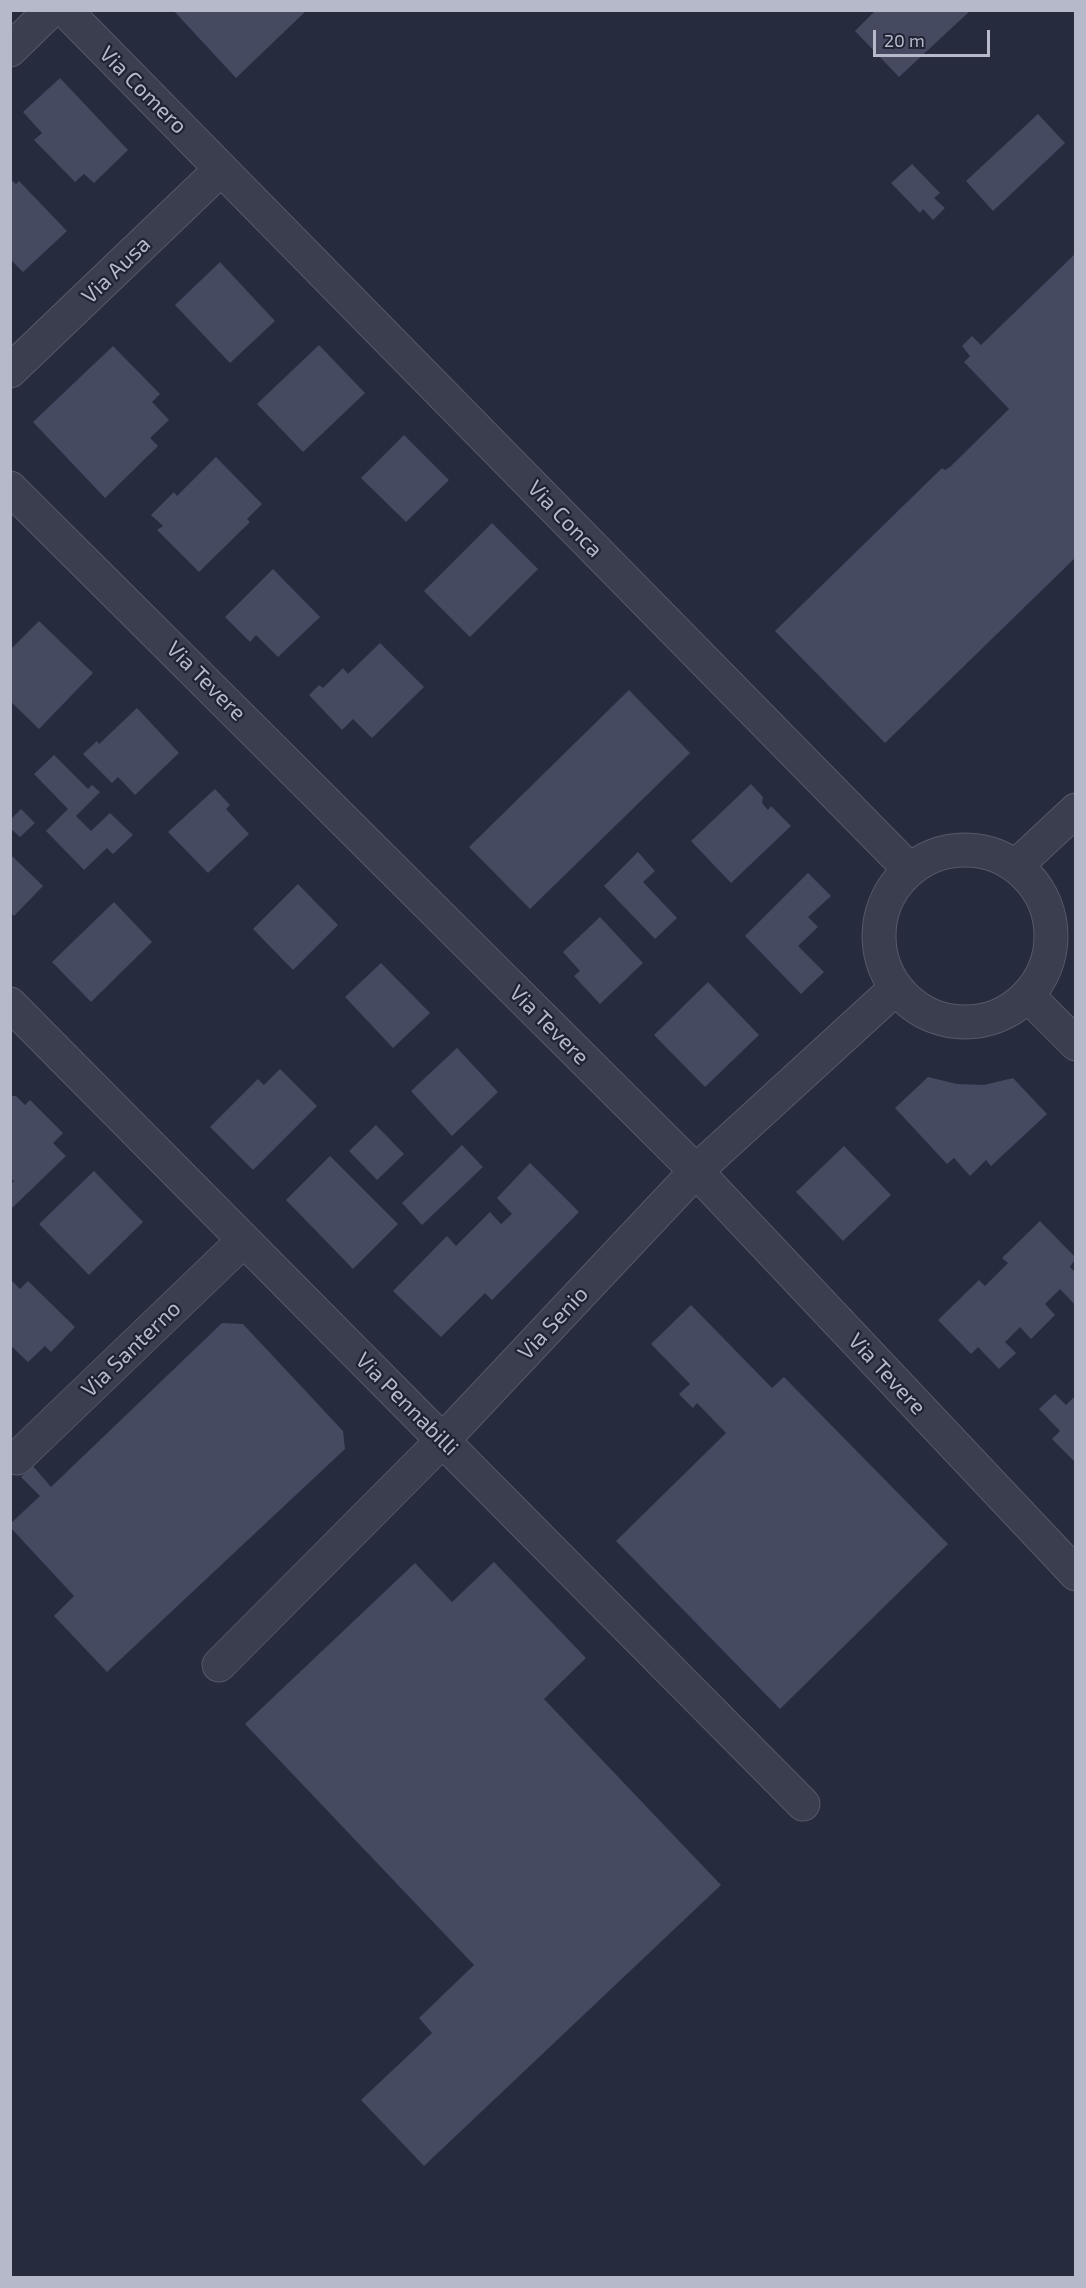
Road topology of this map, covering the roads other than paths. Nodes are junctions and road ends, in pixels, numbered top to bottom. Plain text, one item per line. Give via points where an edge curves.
1 (51, 10) edge
2 (65, 10) edge
3 (10, 50) edge
4 (222, 169) junction
5 (10, 371) edge
6 (10, 488) edge
7 (1076, 810) edge
8 (1016, 866) junction
9 (909, 869) junction
10 (896, 989) junction
11 (1028, 996) junction
12 (11, 1006) edge
13 (1076, 1044) edge
14 (696, 1171) junction
15 (244, 1240) junction
16 (443, 1440) junction
17 (17, 1458) dead end
18 (1076, 1574) edge
19 (219, 1665) dead end
20 (803, 1804) dead end

1 - 3 street
2 - 4 street, Via Comero
4 - 5 street, Via Ausa
4 - 9 street, Via Conca
6 - 14 street, Via Tevere
7 - 8 street
8 - 9 street via 991,854 962,849 934,855
8 - 11 street via 1037,888 1049,914 1052,943 1044,971
9 - 10 street via 891,889 881,913 878,939 883,965
10 - 11 street via 917,1008 945,1020 975,1022 1004,1014
10 - 14 street, Via Senio
11 - 13 street
12 - 15 street, Via Pennabilli
14 - 16 street, Via Senio
14 - 18 street, Via Tevere
15 - 16 street, Via Pennabilli
15 - 17 street, Via Santerno
16 - 19 street, Via Senio
16 - 20 street, Via Pennabilli

